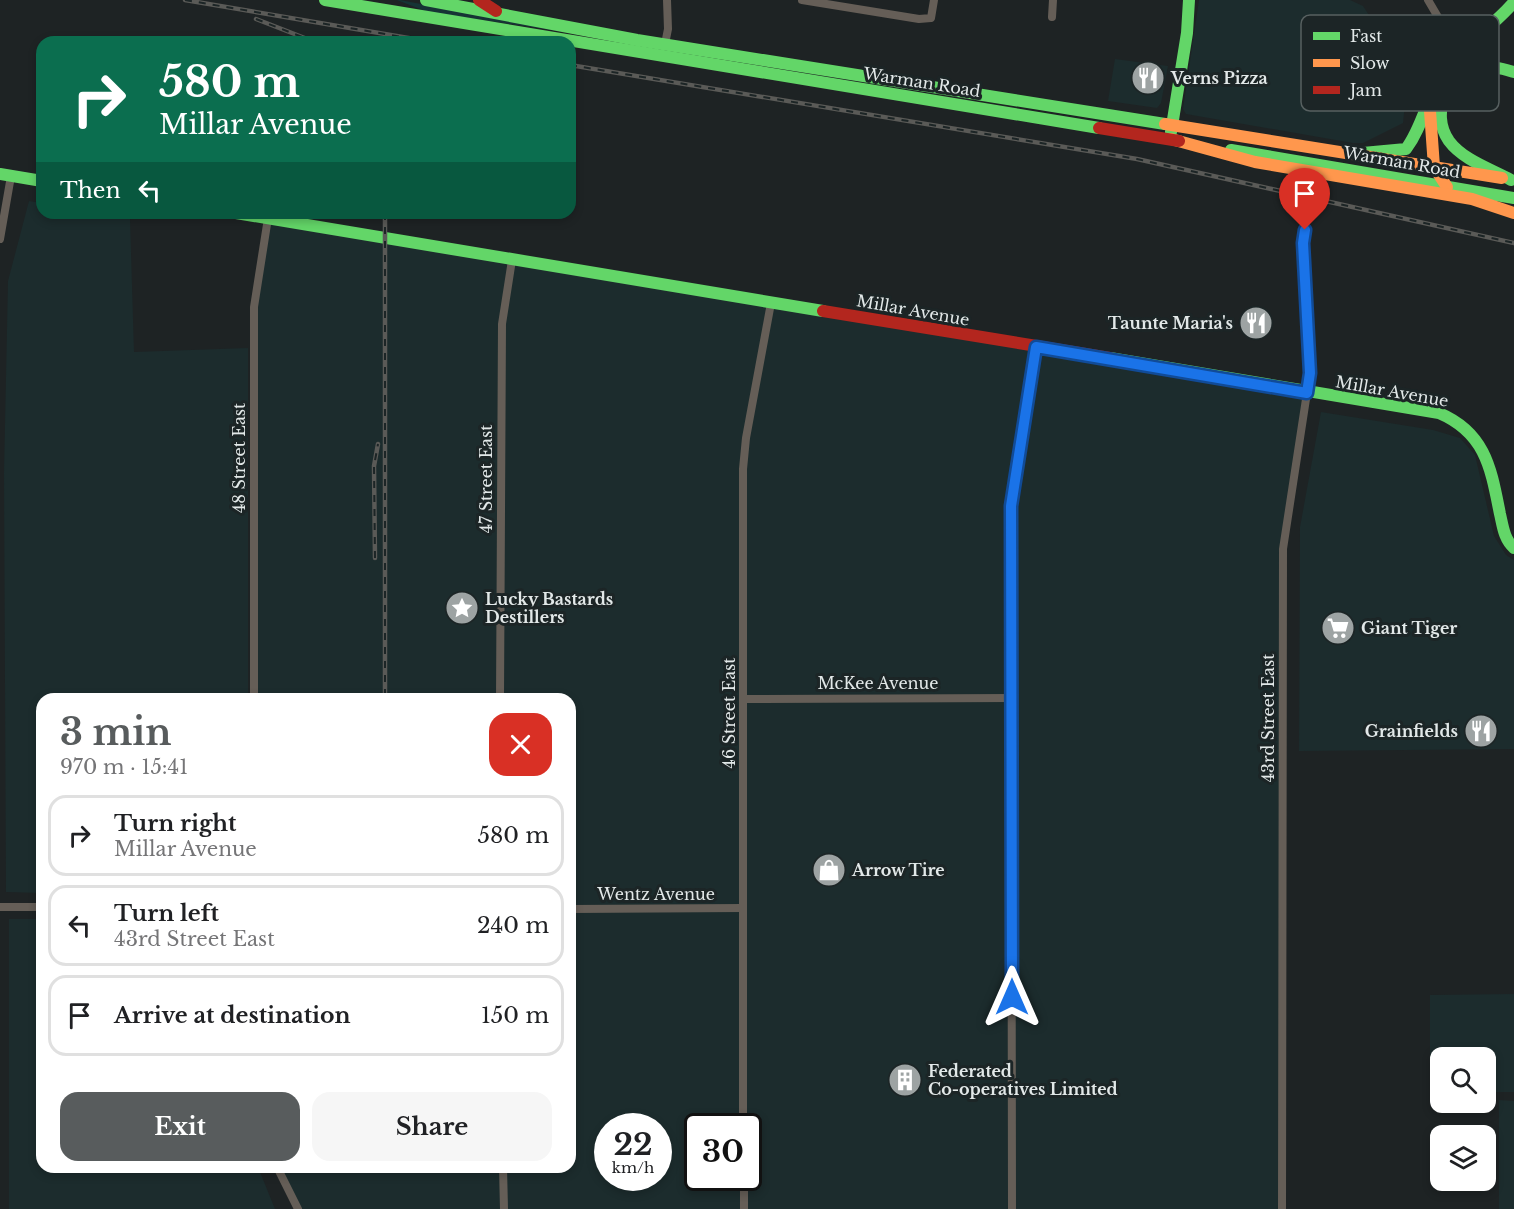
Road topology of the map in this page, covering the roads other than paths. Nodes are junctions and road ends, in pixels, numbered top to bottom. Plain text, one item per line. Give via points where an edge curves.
1 (325, 0) edge
2 (426, 0) edge
3 (479, 0) edge
4 (667, 0) edge
5 (802, 0) edge
6 (934, 0) edge
7 (1053, 0) edge
8 (1189, 0) edge
9 (1428, 0) edge
10 (1514, 2) edge
11 (381, 5) edge
12 (502, 14) junction
13 (1437, 15) edge
14 (1052, 17) dead end
15 (1499, 19) edge
16 (544, 36) edge
17 (576, 40) edge
18 (576, 42) edge
19 (665, 44) junction
20 (1499, 68) edge
21 (1514, 72) edge
22 (1426, 111) edge
23 (1431, 111) edge
24 (1442, 111) edge
25 (1172, 125) junction
26 (1171, 139) junction
27 (1353, 154) junction
28 (1434, 166) junction
29 (5, 175) edge
30 (1512, 180) edge
31 (36, 181) edge
32 (1447, 187) junction
33 (1514, 198) edge
34 (1514, 213) edge
35 (268, 219) edge
36 (274, 219) edge
37 (1305, 230) dead end
38 (0, 239) edge
39 (512, 260) junction
40 (771, 303) junction
41 (1036, 347) junction
42 (1307, 393) junction
43 (1509, 536) edge
44 (1514, 548) edge
45 (254, 693) edge
46 (500, 693) edge
47 (1012, 698) junction
48 (744, 699) junction
49 (0, 907) edge
50 (36, 907) edge
51 (743, 908) junction
52 (576, 909) edge
53 (744, 1113) edge
54 (280, 1173) edge
55 (503, 1173) edge
56 (744, 1191) edge
57 (298, 1209) edge
58 (504, 1209) edge
59 (744, 1209) edge
60 (1012, 1209) edge
61 (1282, 1209) edge

1 - 11 main road, Warman Road
2 - 12 main road, Warman Road
3 - 12 main road
4 - 19 street
5 - 6 street via 920,20 931,18
7 - 14 street
8 - 25 main road
9 - 13 street
10 - 15 main road
11 - 16 main road, Warman Road
12 - 19 main road, Warman Road
17 - 19 main road via 604,39 649,47
18 - 26 main road, Warman Road
19 - 25 main road, Warman Road
20 - 21 main road
22 - 27 main road via 1419,131 1406,149
23 - 28 main road
24 - 30 main road via 1444,130 1451,143
25 - 26 main road
25 - 27 main road, Warman Road
26 - 32 main road, Warman Road
26 - 34 main road via 1214,154 1462,198
27 - 28 main road, Warman Road
28 - 30 main road, Warman Road
28 - 32 main road
29 - 31 main road
29 - 38 street
32 - 33 main road, Warman Road
35 - 45 street, 48 Street East via 254,307
36 - 39 main road, Millar Avenue
37 - 42 street, 43rd Street East via 1310,373
39 - 40 main road, Millar Avenue
39 - 46 street, 47 Street East via 502,324
40 - 41 main road, Millar Avenue
40 - 48 street, 46 Street East via 744,454
41 - 42 main road, Millar Avenue
41 - 47 street via 1011,506
42 - 43 main road, Millar Avenue via 1439,413 1462,423 1478,439 1486,457
42 - 61 street, 43rd Street East via 1283,549
43 - 44 main road, Millar Avenue
47 - 48 street, McKee Avenue
47 - 60 street
48 - 51 street, 46 Street East
49 - 50 street
51 - 52 street, Wentz Avenue
51 - 53 street, 46 Street East
54 - 57 street
55 - 58 street
56 - 59 street

